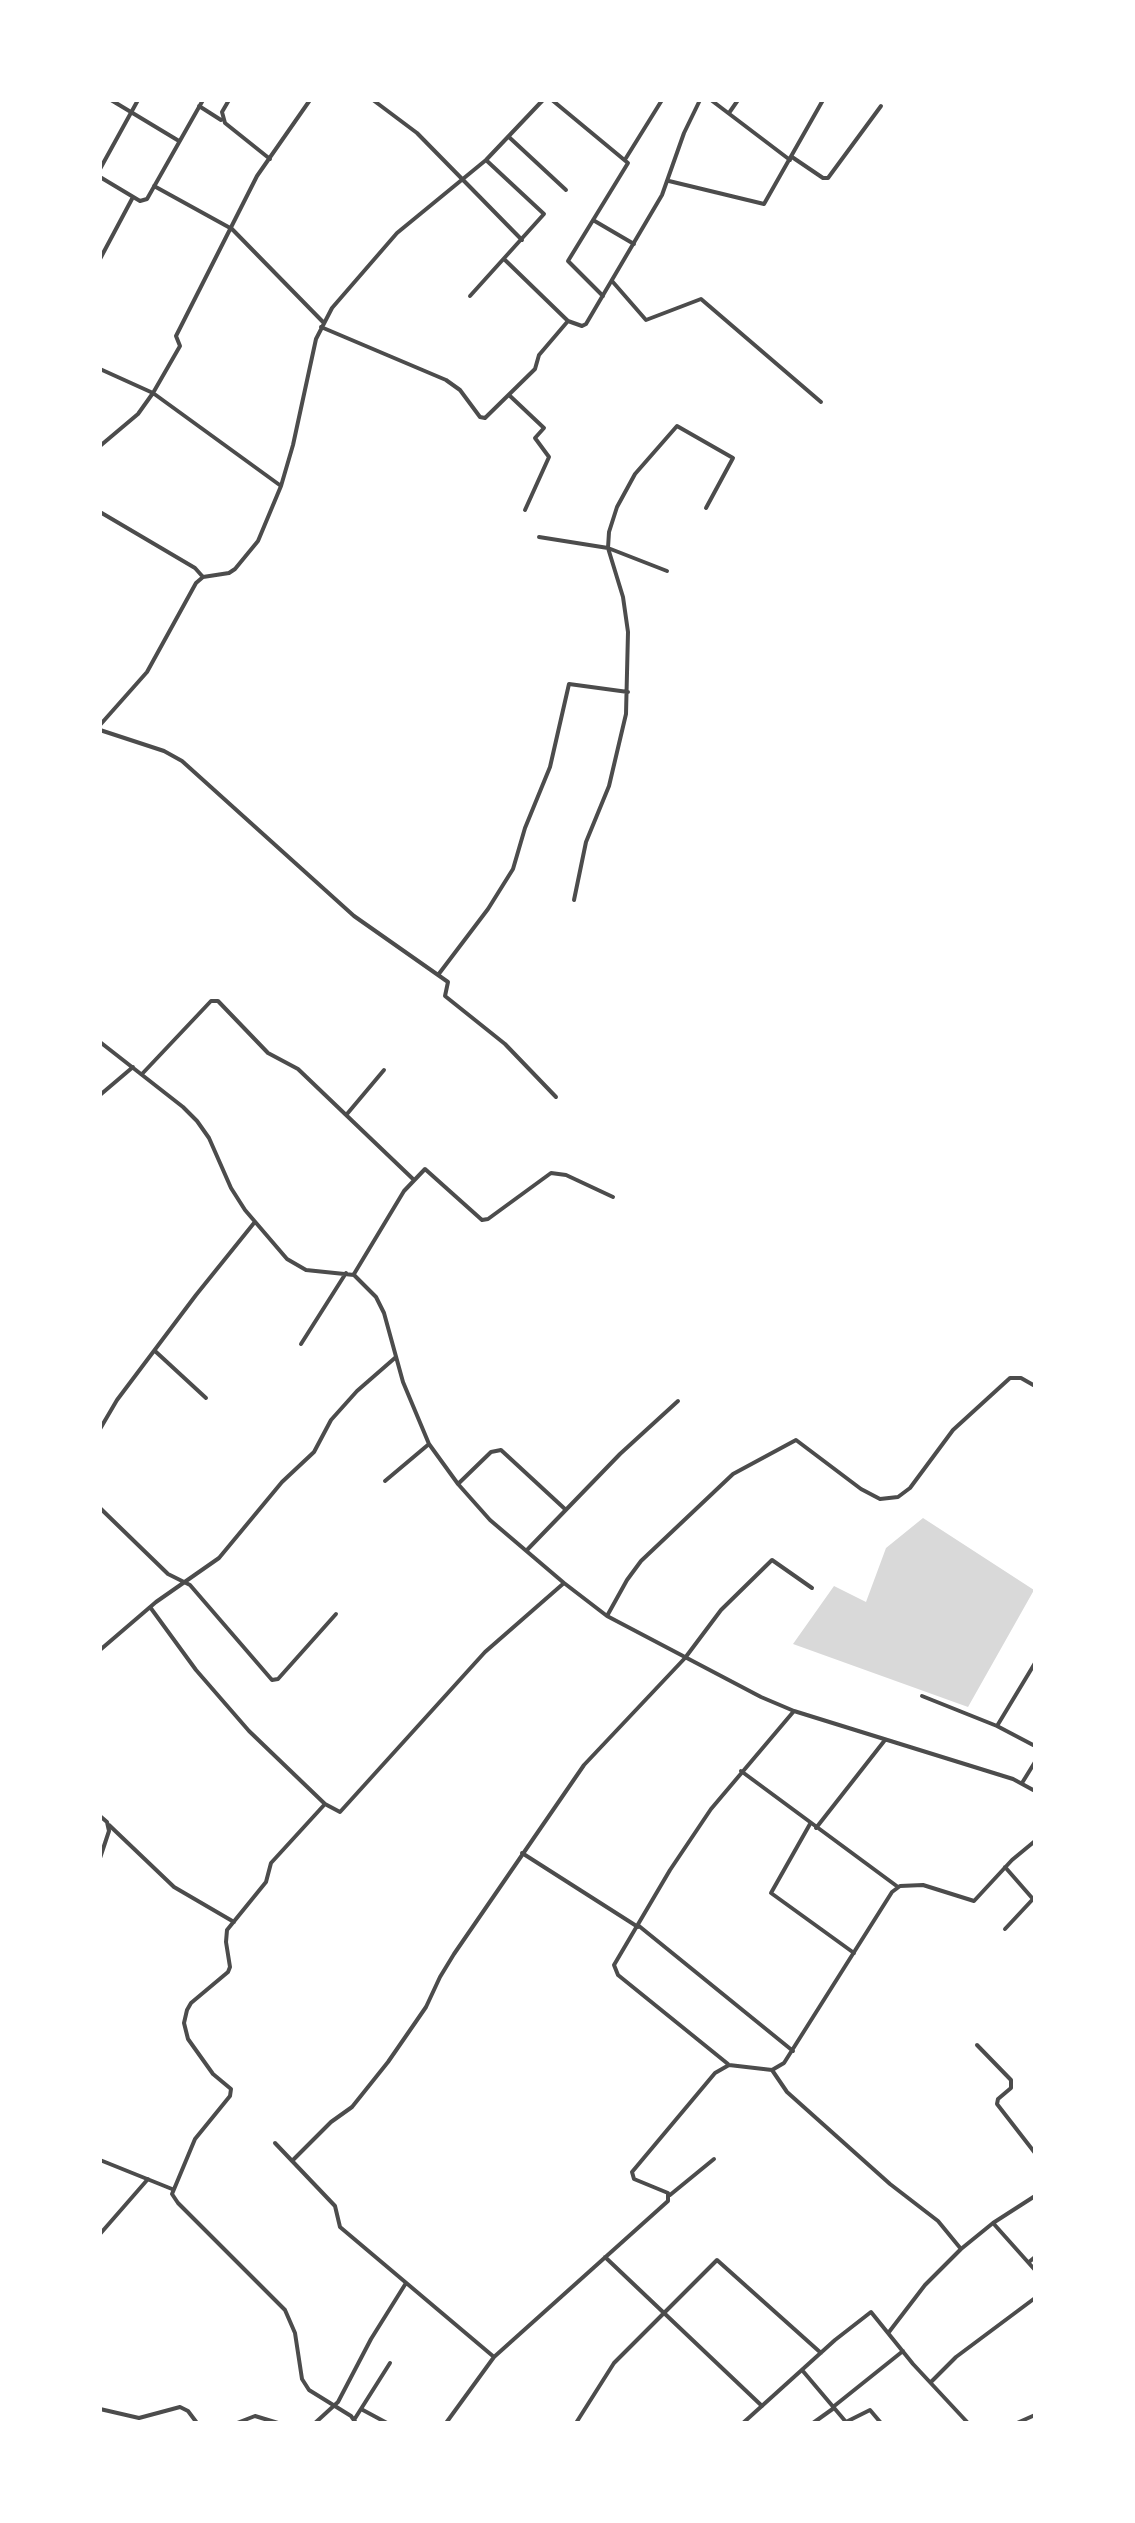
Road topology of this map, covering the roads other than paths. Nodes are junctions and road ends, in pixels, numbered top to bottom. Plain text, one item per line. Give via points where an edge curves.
1 (111, 100) edge
2 (138, 100) edge
3 (203, 100) edge
4 (229, 100) edge
5 (310, 100) edge
6 (373, 100) edge
7 (543, 100) edge
8 (552, 100) edge
9 (662, 100) edge
10 (700, 100) edge
11 (711, 100) edge
12 (738, 100) edge
13 (823, 100) edge
14 (199, 106) junction
15 (881, 106) dead end
16 (132, 113) junction
17 (729, 113) junction
18 (225, 123) junction
19 (510, 138) junction
20 (179, 141) junction
21 (626, 158) junction
22 (791, 158) junction
23 (270, 159) junction
24 (486, 160) junction
25 (100, 169) edge
26 (464, 178) junction
27 (100, 179) edge
28 (668, 181) junction
29 (154, 186) junction
30 (566, 190) dead end
31 (133, 197) junction
32 (593, 220) junction
33 (232, 229) junction
34 (522, 240) junction
35 (634, 244) junction
36 (100, 258) edge
37 (504, 259) junction
38 (612, 281) junction
39 (470, 296) dead end
40 (603, 296) junction
41 (568, 321) junction
42 (322, 324) junction
43 (100, 369) edge
44 (153, 393) junction
45 (509, 395) junction
46 (821, 402) dead end
47 (100, 446) edge
48 (281, 486) junction
49 (706, 508) dead end
50 (525, 510) dead end
51 (100, 512) edge
52 (539, 537) dead end
53 (608, 548) junction
54 (667, 571) dead end
55 (203, 577) junction
56 (628, 692) junction
57 (100, 728) edge
58 (574, 900) dead end
59 (438, 975) junction
60 (100, 1042) edge
61 (133, 1067) junction
62 (384, 1070) dead end
63 (142, 1074) junction
64 (100, 1095) edge
65 (556, 1097) dead end
66 (346, 1115) junction
67 (414, 1180) junction
68 (613, 1197) dead end
69 (255, 1223) junction
70 (346, 1273) junction
71 (354, 1275) junction
72 (301, 1344) dead end
73 (155, 1350) junction
74 (396, 1357) junction
75 (1035, 1386) edge
76 (206, 1398) dead end
77 (678, 1401) dead end
78 (100, 1429) edge
79 (429, 1444) junction
80 (385, 1481) dead end
81 (458, 1484) junction
82 (100, 1508) edge
83 (566, 1510) junction
84 (527, 1550) junction
85 (184, 1582) junction
86 (564, 1583) junction
87 (812, 1588) dead end
88 (150, 1607) junction
89 (336, 1614) dead end
90 (607, 1616) junction
91 (100, 1650) edge
92 (685, 1658) junction
93 (1035, 1663) edge
94 (922, 1696) dead end
95 (794, 1711) junction
96 (997, 1726) junction
97 (885, 1740) junction
98 (1035, 1746) edge
99 (1035, 1762) edge
100 (741, 1771) junction
101 (1022, 1783) junction
102 (1035, 1791) edge
103 (325, 1804) junction
104 (100, 1816) edge
105 (810, 1824) junction
106 (109, 1825) junction
107 (816, 1828) junction
108 (1035, 1841) edge
109 (522, 1853) junction
110 (100, 1858) edge
111 (1005, 1867) junction
112 (898, 1887) junction
113 (234, 1922) junction
114 (638, 1926) junction
115 (1005, 1929) dead end
116 (854, 1953) junction
117 (977, 2045) dead end
118 (793, 2051) junction
119 (729, 2065) junction
120 (772, 2070) junction
121 (275, 2143) dead end
122 (1035, 2153) edge
123 (714, 2159) dead end
124 (100, 2160) edge
125 (292, 2161) junction
126 (148, 2179) junction
127 (173, 2189) junction
128 (670, 2195) junction
129 (1035, 2196) edge
130 (993, 2223) junction
131 (100, 2234) edge
132 (961, 2249) junction
133 (605, 2257) junction
134 (1035, 2257) edge
135 (1029, 2262) junction
136 (1035, 2270) edge
137 (406, 2283) junction
138 (1035, 2300) edge
139 (663, 2315) junction
140 (889, 2332) junction
141 (903, 2351) junction
142 (821, 2353) junction
143 (494, 2357) junction
144 (390, 2363) dead end
145 (802, 2370) junction
146 (930, 2383) junction
147 (762, 2406) junction
148 (334, 2407) junction
149 (834, 2407) junction
150 (100, 2409) edge
151 (361, 2409) junction
152 (1035, 2415) edge
153 (355, 2421) edge
154 (197, 2423) edge
155 (237, 2423) edge
156 (278, 2423) edge
157 (315, 2423) edge
158 (387, 2423) edge
159 (446, 2423) edge
160 (576, 2423) edge
161 (743, 2423) edge
162 (813, 2423) edge
163 (881, 2423) edge
164 (968, 2423) edge
165 (1017, 2423) edge

1 - 16 street
2 - 16 street
3 - 14 street
4 - 18 street via 222,112
5 - 23 street
6 - 26 street
7 - 19 street
8 - 21 street
9 - 21 street
10 - 28 street
11 - 17 street
12 - 17 street
13 - 22 street
14 - 18 street
14 - 20 street
15 - 22 street via 828,178
16 - 20 street
16 - 25 street
17 - 22 street
18 - 23 street
19 - 24 street
19 - 30 street
20 - 29 street
21 - 32 street via 627,167
22 - 28 street via 764,204
23 - 33 street
24 - 26 street
24 - 34 street via 544,212
26 - 34 street
26 - 42 street via 397,233
27 - 31 street
28 - 35 street
29 - 31 street via 144,201
29 - 33 street
31 - 36 street
32 - 35 street
32 - 40 street via 568,261
33 - 42 street
33 - 44 street via 176,336 180,346
34 - 37 street
35 - 38 street
37 - 39 street
37 - 41 street
38 - 40 street
38 - 46 street via 646,320 696,299 703,301
40 - 41 street via 584,326
41 - 45 street via 539,355 535,369
42 - 45 street via 446,380 482,418
42 - 48 street
43 - 44 street
44 - 47 street via 138,414
44 - 48 street
45 - 50 street via 544,428 535,438 549,457
48 - 55 street via 262,533 241,564 229,573
49 - 53 street via 732,457 677,426 629,485 612,522
51 - 55 street
52 - 53 street
53 - 54 street
53 - 56 street via 626,613
55 - 57 street via 147,672
56 - 58 street via 618,755 586,842
56 - 59 street via 569,684 550,767 513,869
57 - 59 street via 182,761 354,916
59 - 65 street via 449,984 445,995 505,1044
60 - 61 street
61 - 63 street
61 - 64 street
62 - 66 street
63 - 66 street via 214,1000 268,1053 298,1069
63 - 69 street via 197,1121
66 - 67 street
67 - 68 street via 429,1169 482,1220 551,1173
67 - 71 street
69 - 70 street via 302,1268
69 - 73 street
70 - 71 street
70 - 72 street
71 - 74 street via 381,1306
73 - 76 street
73 - 78 street
74 - 79 street
74 - 85 street via 331,1420 314,1452 282,1482 225,1553
75 - 90 street via 1010,1378 953,1430 898,1497 880,1499 861,1489 796,1440 733,1474 641,1561
77 - 83 street
79 - 80 street
79 - 81 street
81 - 83 street via 491,1452 501,1450
81 - 84 street via 501,1531
82 - 85 street via 168,1574
83 - 84 street
84 - 86 street
85 - 88 street
85 - 89 street via 272,1680
86 - 90 street
86 - 103 street via 485,1652 342,1811
87 - 92 street via 772,1560 721,1610
88 - 91 street
88 - 103 street via 223,1702
90 - 92 street
92 - 95 street
92 - 109 street via 584,1765
93 - 96 street
94 - 96 street
95 - 97 street
95 - 100 street
96 - 98 street
97 - 101 street
97 - 107 street
99 - 101 street
100 - 105 street
100 - 114 street via 670,1870
101 - 102 street
103 - 113 street via 271,1863 266,1882
104 - 106 street
105 - 107 street
105 - 116 street via 771,1893
106 - 110 street
106 - 113 street via 174,1887
107 - 112 street
108 - 111 street
109 - 114 street
109 - 125 street via 388,2062 352,2107
111 - 112 street via 974,1901 923,1885
111 - 115 street via 1033,1899
112 - 116 street
113 - 127 street via 226,1935 230,1967 191,2003 184,2023 188,2039 231,2089 230,2096 195,2139
114 - 118 street
114 - 119 street via 615,1960 615,1970
116 - 118 street
117 - 122 street via 1011,2080 1011,2088 997,2104
118 - 120 street
119 - 120 street
119 - 128 street via 715,2073 632,2172 634,2179
120 - 132 street via 787,2092 938,2221
121 - 125 street
123 - 128 street
124 - 126 street
125 - 137 street via 335,2206 340,2227
126 - 127 street
126 - 131 street
127 - 148 street via 178,2203 285,2310 304,2382
128 - 133 street
129 - 130 street
130 - 132 street
130 - 135 street
132 - 140 street
133 - 139 street
133 - 143 street
134 - 135 street
135 - 136 street
137 - 143 street
137 - 148 street
138 - 146 street via 956,2357
139 - 142 street via 717,2260
139 - 147 street
139 - 160 street via 614,2363
140 - 141 street
140 - 142 street via 871,2312
141 - 146 street
141 - 149 street
142 - 145 street
143 - 159 street
144 - 151 street
145 - 147 street
145 - 149 street
146 - 164 street
147 - 161 street
148 - 153 street
148 - 157 street
149 - 162 street
149 - 163 street via 847,2423 870,2410
150 - 154 street via 139,2418 180,2407
151 - 153 street
151 - 158 street
152 - 165 street
155 - 156 street via 255,2416

